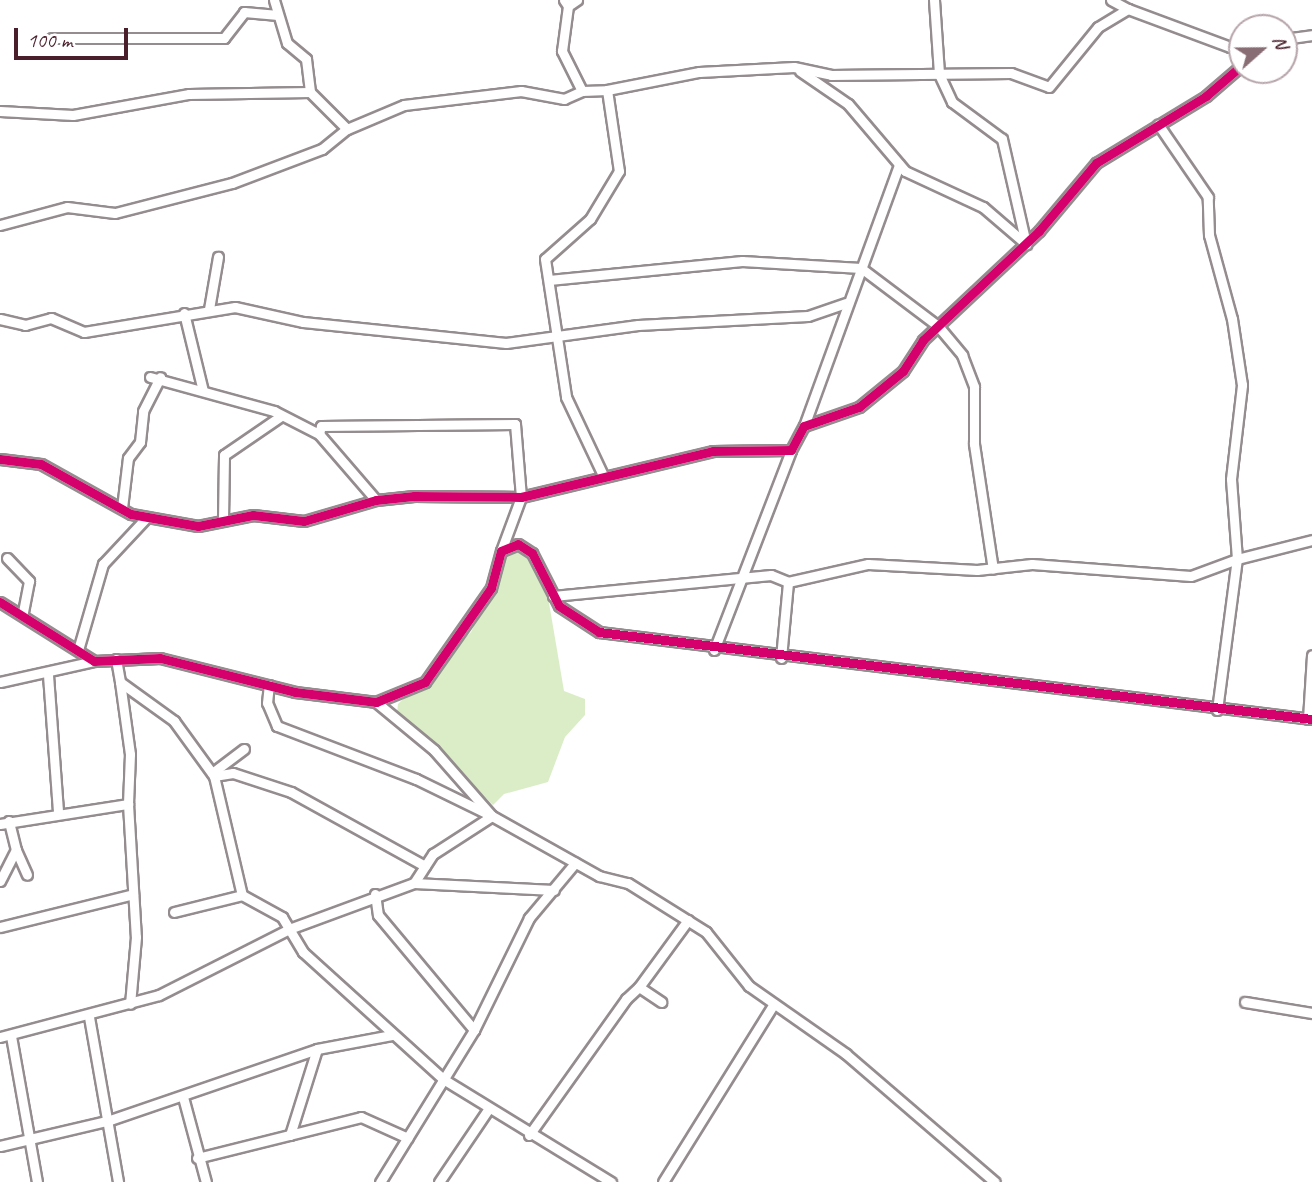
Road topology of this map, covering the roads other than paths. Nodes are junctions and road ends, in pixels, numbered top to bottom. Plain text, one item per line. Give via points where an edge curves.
1 (274, 0) edge
2 (577, 0) edge
3 (934, 0) edge
4 (1111, 0) edge
5 (566, 3) edge
6 (1128, 9) junction
7 (278, 15) junction
8 (52, 38) dead end
9 (1228, 46) edge
10 (794, 67) junction
11 (939, 74) junction
12 (1228, 75) edge
13 (607, 90) junction
14 (582, 91) junction
15 (310, 92) junction
16 (0, 111) edge
17 (1158, 124) junction
18 (347, 129) junction
19 (899, 165) junction
20 (0, 225) edge
21 (1026, 244) junction
22 (218, 257) dead end
23 (861, 268) junction
24 (550, 280) junction
25 (846, 303) junction
26 (209, 309) junction
27 (184, 313) junction
28 (0, 319) edge
29 (938, 326) junction
30 (557, 336) junction
31 (203, 391) junction
32 (281, 416) junction
33 (804, 425) junction
34 (319, 434) junction
35 (790, 450) junction
36 (0, 459) edge
37 (602, 473) junction
38 (521, 497) junction
39 (376, 500) junction
40 (122, 508) junction
41 (146, 518) junction
42 (223, 520) junction
43 (1312, 540) edge
44 (501, 551) junction
45 (7, 558) dead end
46 (1237, 559) junction
47 (993, 569) junction
48 (741, 577) junction
49 (789, 582) junction
50 (553, 596) junction
51 (0, 601) edge
52 (23, 613) junction
53 (78, 650) junction
54 (714, 650) junction
55 (1312, 655) edge
56 (781, 657) junction
57 (116, 659) junction
58 (94, 661) junction
59 (48, 675) junction
60 (0, 682) edge
61 (120, 682) junction
62 (268, 685) junction
63 (376, 702) junction
64 (1217, 710) junction
65 (1310, 719) edge
66 (244, 749) dead end
67 (213, 775) junction
68 (128, 804) junction
69 (58, 811) junction
70 (492, 816) junction
71 (5, 822) edge
72 (16, 850) junction
73 (575, 863) junction
74 (425, 866) junction
75 (27, 875) dead end
76 (0, 881) edge
77 (414, 883) junction
78 (554, 890) junction
79 (133, 894) junction
80 (375, 894) junction
81 (242, 895) junction
82 (174, 912) dead end
83 (688, 920) junction
84 (0, 927) edge
85 (289, 929) junction
86 (639, 987) junction
87 (661, 1002) dead end
88 (1245, 1002) dead end
89 (130, 1004) junction
90 (774, 1004) junction
91 (1312, 1013) edge
92 (89, 1017) junction
93 (474, 1030) junction
94 (392, 1035) junction
95 (11, 1036) junction
96 (0, 1037) edge
97 (317, 1049) junction
98 (443, 1079) junction
99 (183, 1097) junction
100 (487, 1111) junction
101 (110, 1120) junction
102 (290, 1135) junction
103 (529, 1135) junction
104 (408, 1138) junction
105 (28, 1139) junction
106 (0, 1146) edge
107 (197, 1158) junction
108 (37, 1182) edge
109 (118, 1182) edge
110 (206, 1182) edge
111 (380, 1182) edge
112 (439, 1182) edge
113 (611, 1182) edge
114 (663, 1182) edge
115 (995, 1182) edge

1 - 7 street
2 - 5 street
3 - 11 street
4 - 6 street
5 - 14 street via 562,51
6 - 9 street
6 - 11 street via 1098,27 1049,87 1011,73
7 - 8 street via 244,12 224,38
7 - 15 street via 287,43 306,59
10 - 11 street via 831,75
10 - 13 street via 699,72
10 - 19 street via 848,104
11 - 21 street via 952,102 1002,139
12 - 17 street
13 - 14 street
13 - 24 street via 620,171 590,219 545,259
14 - 18 street via 564,99 521,91 404,105
15 - 16 street via 188,94 72,115
15 - 18 street
17 - 21 street via 1096,163
17 - 46 street via 1208,197 1209,235 1232,319 1242,385 1231,479
18 - 20 street via 322,149 180,197 115,213 67,208
19 - 21 street via 983,207
19 - 23 street
21 - 29 street
22 - 26 street
23 - 24 street via 741,261
23 - 25 street
23 - 29 street
24 - 30 street
25 - 30 street via 807,316
25 - 33 street
26 - 27 street
26 - 30 street via 235,307 476,344
27 - 28 street via 84,332 51,318 25,325
27 - 31 street
29 - 33 street via 870,398
29 - 47 street via 961,355 974,387 974,444
30 - 37 street via 566,397
31 - 32 street
31 - 40 street via 155,377 140,442 128,458
32 - 34 street
32 - 42 street via 224,455
33 - 35 street
34 - 38 street via 321,426 515,424
34 - 39 street via 335,446 359,486
35 - 37 street via 713,451
35 - 48 street
36 - 40 street via 41,464
37 - 38 street
38 - 39 street
38 - 44 street
39 - 42 street via 304,521 275,514
40 - 41 street
41 - 42 street via 198,526
41 - 53 street via 103,564
43 - 46 street
44 - 50 street via 527,547
44 - 63 street via 491,588 450,653 425,682
45 - 52 street via 29,582
46 - 47 street via 1191,576 1032,564
46 - 64 street
47 - 49 street via 868,564
48 - 49 street via 771,575
48 - 50 street
48 - 54 street
49 - 56 street
50 - 54 street via 577,622 599,632
51 - 52 street
52 - 53 street
53 - 58 street
54 - 56 street
55 - 65 street
56 - 64 street
57 - 58 street
57 - 61 street
57 - 62 street via 160,658
58 - 59 street
59 - 60 street
59 - 69 street
61 - 67 street via 174,721
61 - 68 street via 130,754
62 - 63 street
62 - 70 street via 267,703 277,726 416,779
63 - 70 street via 434,750
64 - 65 street
66 - 67 street
67 - 74 street via 233,773 291,792 303,804
67 - 81 street
68 - 69 street
68 - 79 street
69 - 71 street
70 - 73 street
70 - 74 street
71 - 72 street
72 - 75 street
72 - 76 street
73 - 78 street
73 - 83 street via 628,883
74 - 77 street
77 - 78 street
77 - 80 street
78 - 93 street via 529,918
79 - 84 street
79 - 89 street
80 - 85 street
80 - 93 street via 378,915
81 - 82 street
81 - 85 street via 282,917
83 - 86 street
83 - 90 street
85 - 89 street via 243,957
85 - 94 street via 303,952
86 - 87 street
86 - 103 street
88 - 91 street
89 - 92 street
90 - 114 street
90 - 115 street via 856,1062
92 - 95 street
92 - 101 street
93 - 98 street
94 - 97 street
94 - 98 street
95 - 96 street
95 - 105 street
97 - 99 street
97 - 102 street
98 - 100 street
98 - 104 street
99 - 101 street
99 - 107 street
100 - 103 street
100 - 112 street
101 - 105 street
101 - 109 street
102 - 104 street via 361,1117
102 - 107 street
103 - 113 street
104 - 111 street
105 - 106 street
105 - 108 street
107 - 110 street

